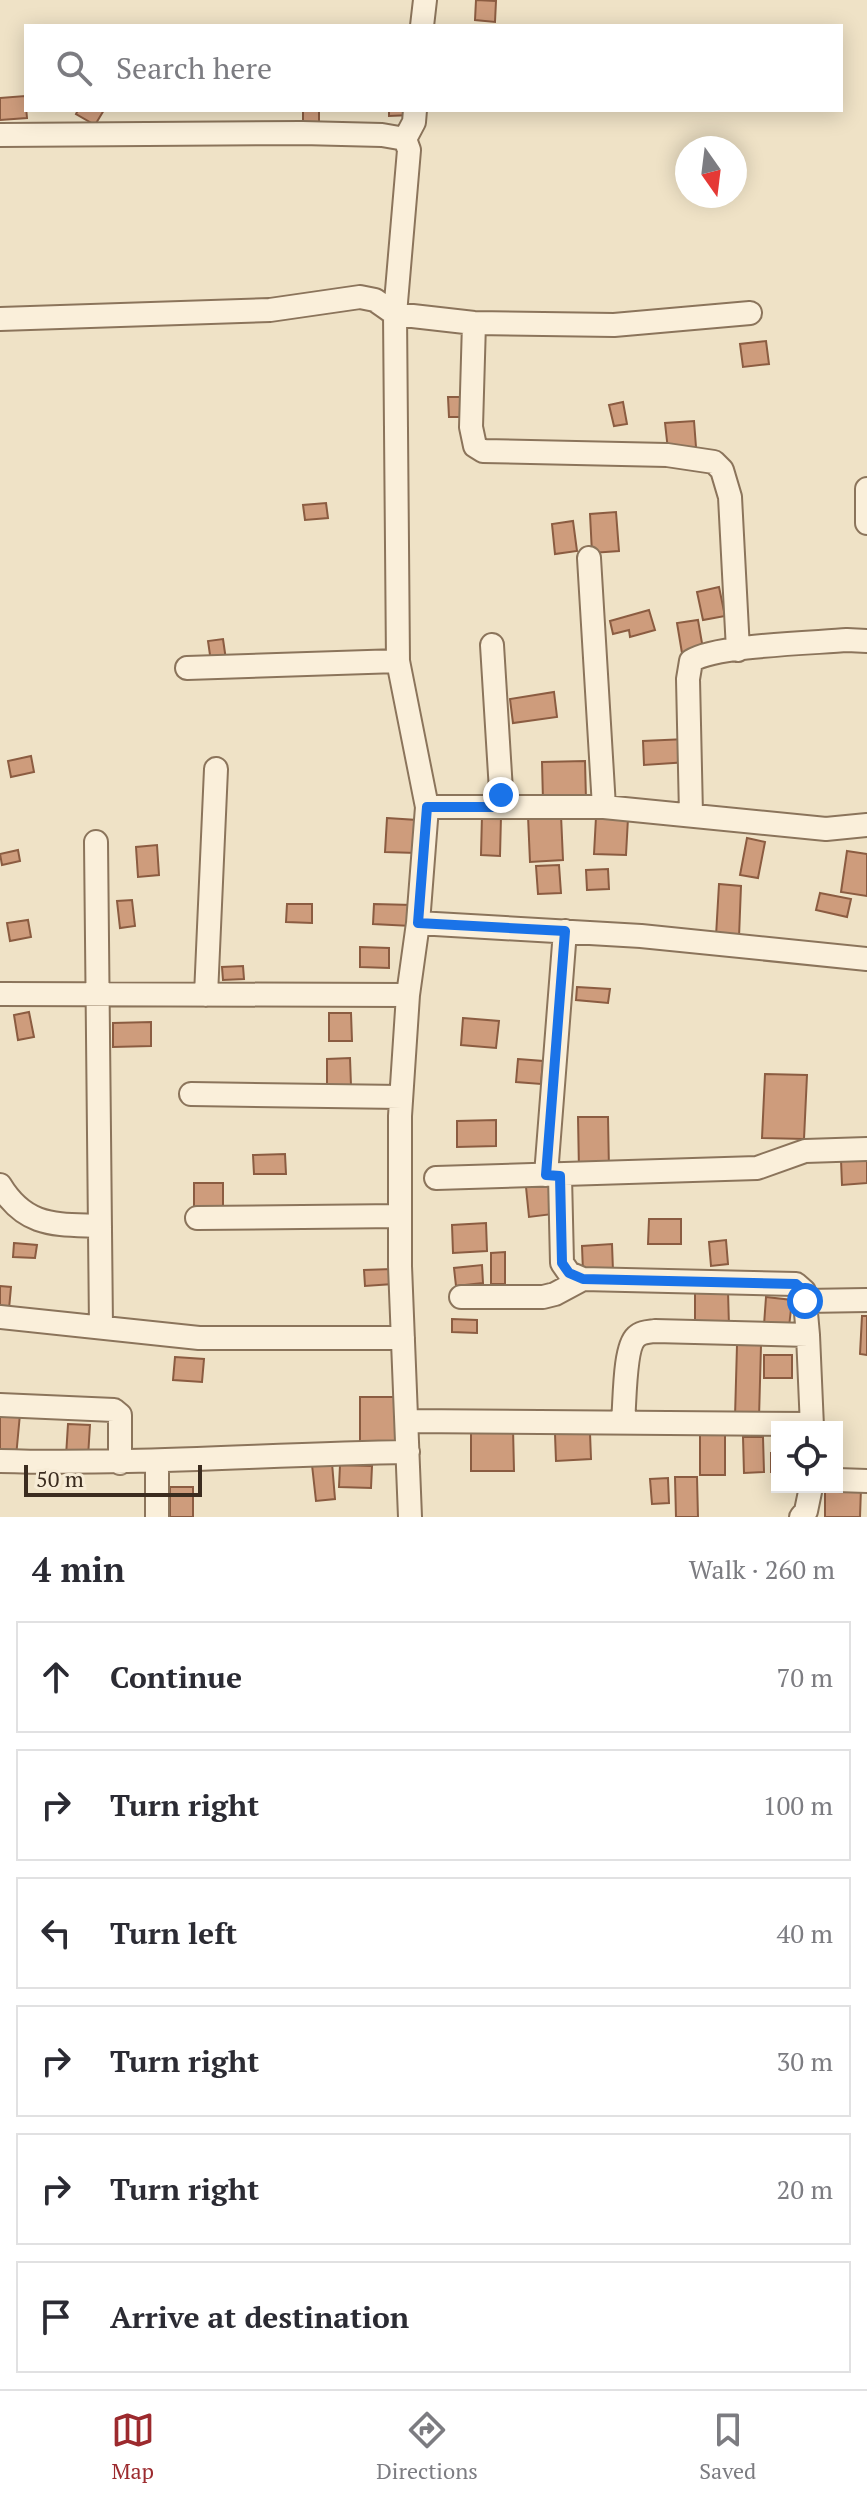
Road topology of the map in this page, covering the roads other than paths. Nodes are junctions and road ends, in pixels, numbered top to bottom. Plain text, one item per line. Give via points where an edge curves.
1 (425, 0) edge
2 (422, 24) edge
3 (415, 112) edge
4 (0, 135) edge
5 (405, 139) junction
6 (750, 313) dead end
7 (395, 314) junction
8 (0, 319) edge
9 (474, 323) junction
10 (867, 489) edge
11 (867, 523) edge
12 (589, 558) dead end
13 (867, 641) edge
14 (492, 645) dead end
15 (738, 650) junction
16 (398, 661) junction
17 (187, 668) dead end
18 (216, 769) dead end
19 (427, 807) junction
20 (502, 807) junction
21 (604, 807) junction
22 (691, 814) junction
23 (867, 825) edge
24 (96, 842) dead end
25 (418, 923) junction
26 (565, 931) junction
27 (867, 959) edge
28 (0, 994) edge
29 (99, 995) junction
30 (206, 995) junction
31 (408, 995) junction
32 (191, 1094) dead end
33 (401, 1097) junction
34 (867, 1149) edge
35 (553, 1175) junction
36 (436, 1178) dead end
37 (0, 1185) edge
38 (400, 1216) junction
39 (197, 1218) dead end
40 (100, 1226) junction
41 (583, 1279) junction
42 (461, 1297) dead end
43 (867, 1300) edge
44 (805, 1301) junction
45 (0, 1317) edge
46 (101, 1327) junction
47 (808, 1335) junction
48 (403, 1338) junction
49 (0, 1405) edge
50 (407, 1421) junction
51 (623, 1421) junction
52 (812, 1421) edge
53 (771, 1424) edge
54 (408, 1452) junction
55 (0, 1461) edge
56 (157, 1462) junction
57 (120, 1463) junction
58 (843, 1480) edge
59 (867, 1481) edge
60 (810, 1493) edge
61 (157, 1517) edge
62 (410, 1517) edge
63 (801, 1517) edge

1 - 2 street
3 - 5 street
4 - 5 street via 302,133
5 - 7 street via 409,150
6 - 9 street via 614,325
7 - 8 street via 360,297 270,310
7 - 9 street
7 - 16 street
9 - 15 street via 471,427 475,446 483,451 667,455 714,462 722,470 730,497
10 - 11 street
12 - 21 street
13 - 15 street
14 - 20 street
15 - 22 street via 691,661
16 - 17 street
16 - 19 street
18 - 30 street
19 - 20 street
19 - 25 street
20 - 21 street
21 - 22 street
22 - 23 street via 826,829
24 - 29 street
25 - 26 street
25 - 31 street
26 - 27 street
26 - 35 street
28 - 29 street
29 - 30 street
29 - 40 street
30 - 31 street
31 - 33 street
32 - 33 street
33 - 38 street
34 - 35 street via 821,1148 757,1168
35 - 36 street
35 - 41 street via 562,1263
37 - 40 street via 28,1217
38 - 39 street
38 - 48 street
40 - 46 street
41 - 42 street via 543,1297
41 - 44 street via 778,1282 796,1284
43 - 44 street
44 - 47 street
45 - 46 street
46 - 48 street via 199,1338
47 - 51 street via 641,1333 629,1352
47 - 52 street
48 - 50 street
49 - 57 street via 114,1410 122,1428
50 - 51 street
50 - 54 street
51 - 53 street
54 - 56 street
54 - 62 street
55 - 57 street
56 - 57 street
56 - 61 street
58 - 59 street
60 - 63 street

